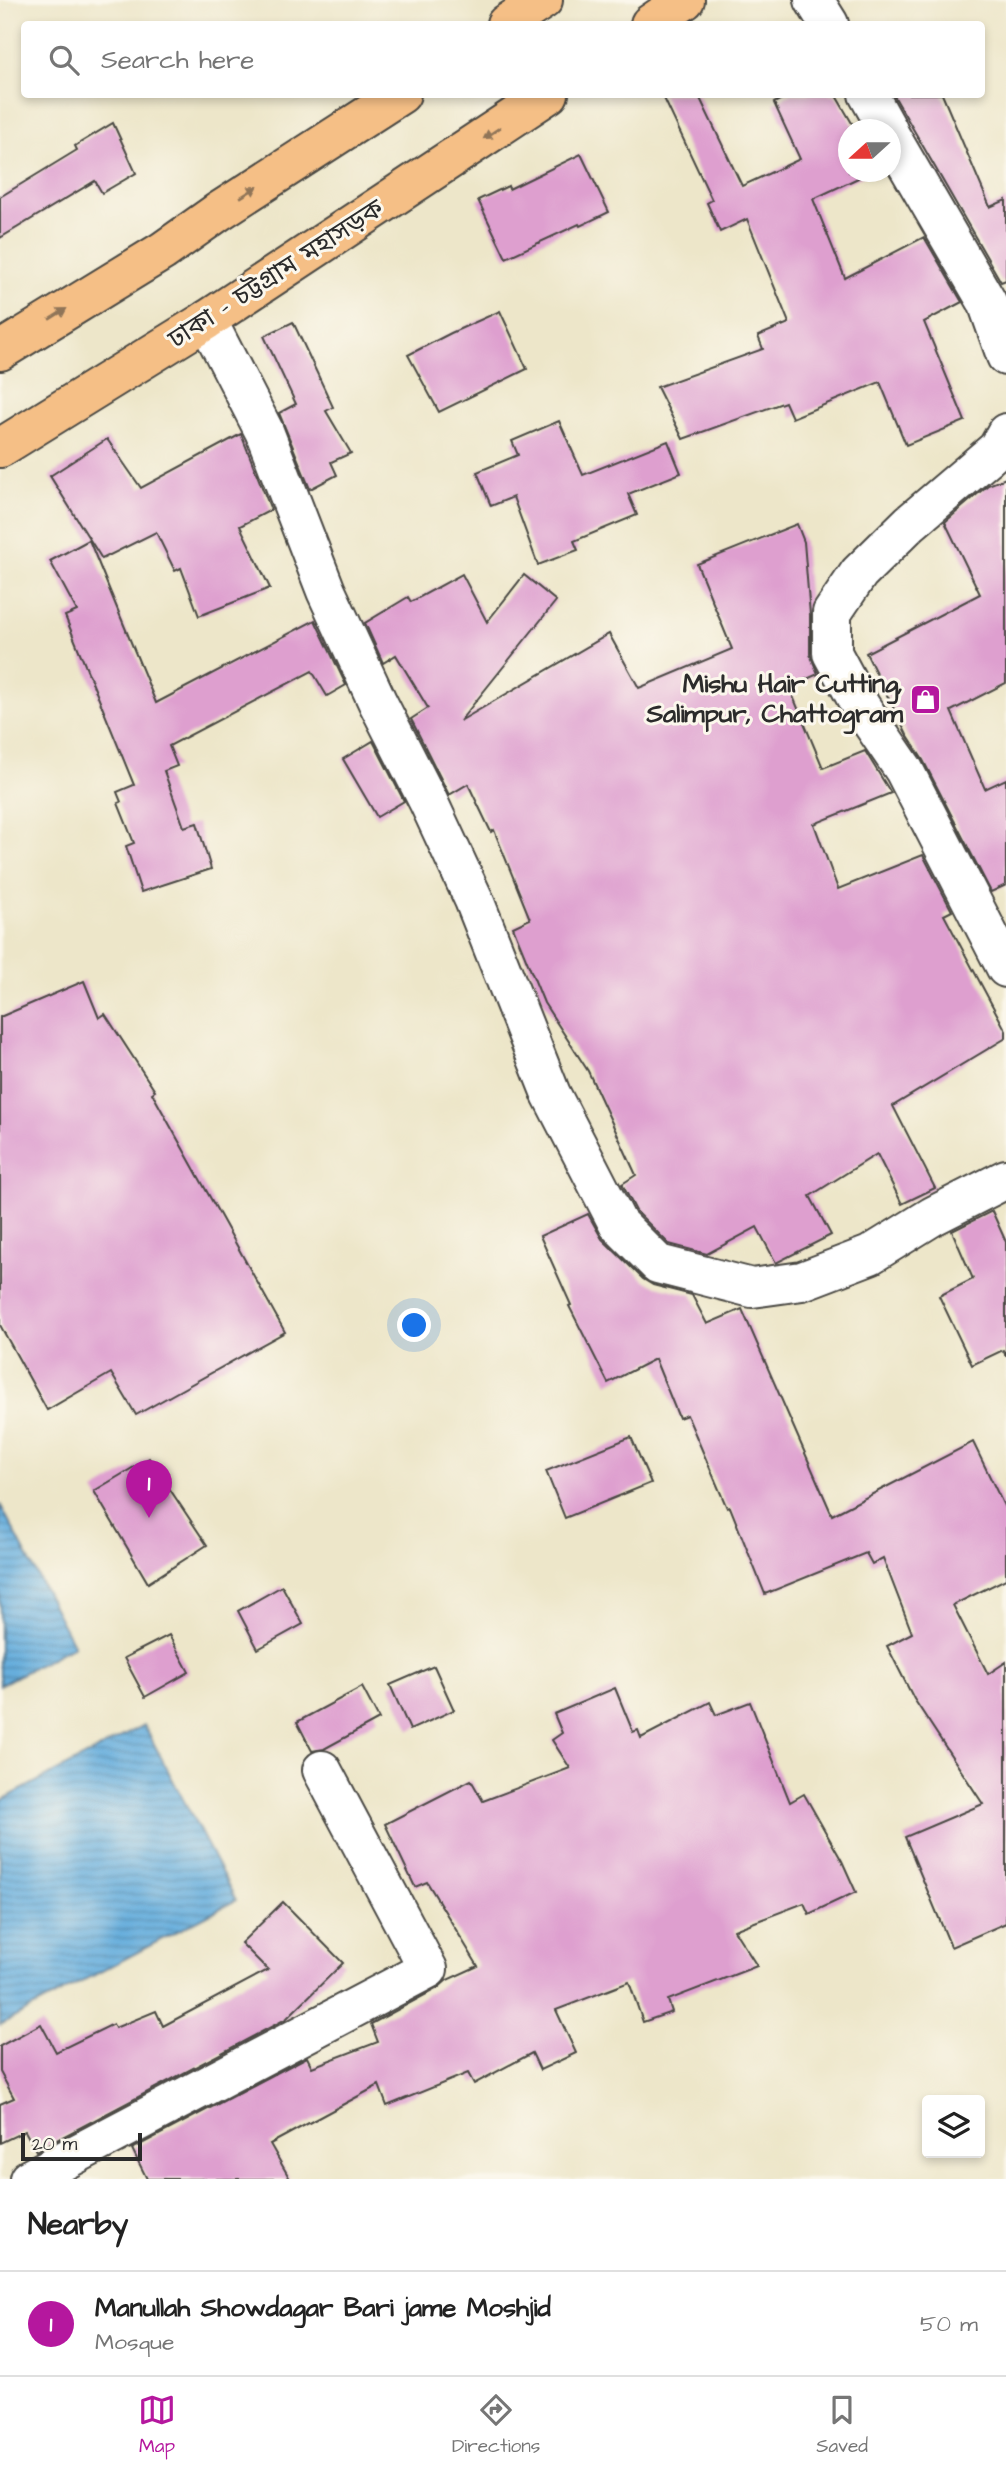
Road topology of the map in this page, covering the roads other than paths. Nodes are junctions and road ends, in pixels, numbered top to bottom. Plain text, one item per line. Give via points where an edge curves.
1 (543, 0) edge
2 (685, 0) edge
3 (814, 0) edge
4 (511, 21) edge
5 (654, 21) edge
6 (826, 21) edge
7 (395, 98) edge
8 (543, 98) edge
9 (870, 98) edge
10 (882, 119) edge
11 (901, 152) edge
12 (207, 320) junction
13 (0, 351) edge
14 (1006, 356) edge
15 (130, 367) junction
16 (0, 421) edge
17 (1006, 433) edge
18 (0, 449) edge
19 (1006, 968) edge
20 (1006, 1179) edge
21 (322, 1770) dead end
22 (29, 2179) edge

1 - 4 highway
2 - 5 highway
3 - 6 street
13 -> 7 highway via 163,251
8 -> 12 highway, ঢাকা - চট্টগ্রাম মহাসড়ক
9 - 10 street
11 - 14 street via 987,302
12 - 15 highway, ঢাকা - চট্টগ্রাম মহাসড়ক
12 - 20 street via 264,430 326,591 474,900 551,1094 618,1224 658,1264 752,1288 802,1281 870,1255
15 - 16 highway
15 - 18 highway, ঢাকা - চট্টগ্রাম মহাসড়ক
17 - 19 street via 998,449 859,573 832,613 832,653 860,708 904,770
21 - 22 street via 428,1969

